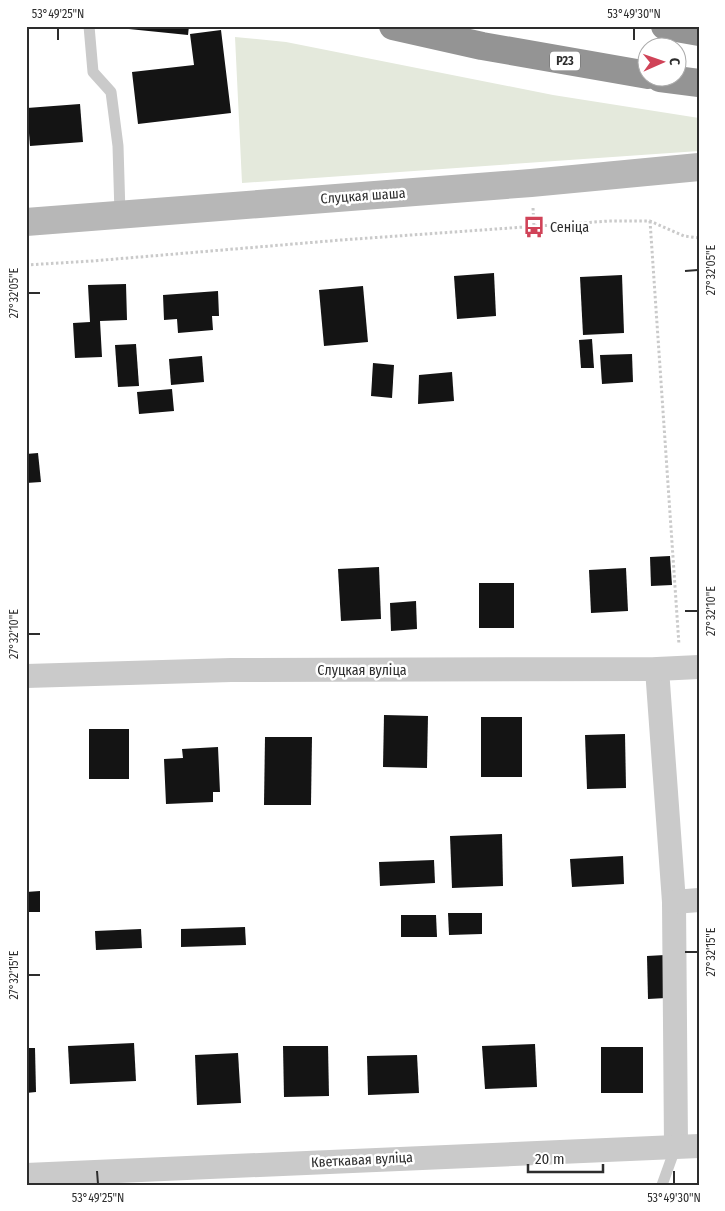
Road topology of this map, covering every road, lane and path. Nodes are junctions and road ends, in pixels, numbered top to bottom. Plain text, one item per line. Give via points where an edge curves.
1 (89, 26) edge
2 (393, 26) edge
3 (664, 26) edge
4 (699, 32) edge
5 (638, 73) edge
6 (699, 167) edge
7 (120, 215) junction
8 (650, 221) junction
9 (26, 222) edge
10 (699, 238) edge
11 (26, 264) edge
12 (690, 667) edge
13 (657, 669) junction
14 (26, 676) edge
15 (699, 900) edge
16 (674, 902) junction
17 (676, 1146) junction
18 (699, 1146) edge
19 (26, 1175) edge
20 (662, 1185) edge

1 - 7 lane via 93,72 111,92 118,146
2 - 5 highway, Р23 via 482,46
3 - 4 highway
6 - 7 street, Слуцкая шаша
7 - 9 street, Слуцкая шаша
8 - 10 path via 684,236
8 - 11 path via 609,221
8 - 12 path
12 - 13 street, Слуцкая вуліца
13 - 14 street, Слуцкая вуліца via 231,670
13 - 16 street
15 - 16 street
16 - 17 street
17 - 18 street, Кветкавая вуліца
17 - 19 street, Кветкавая вуліца
17 - 20 lane

